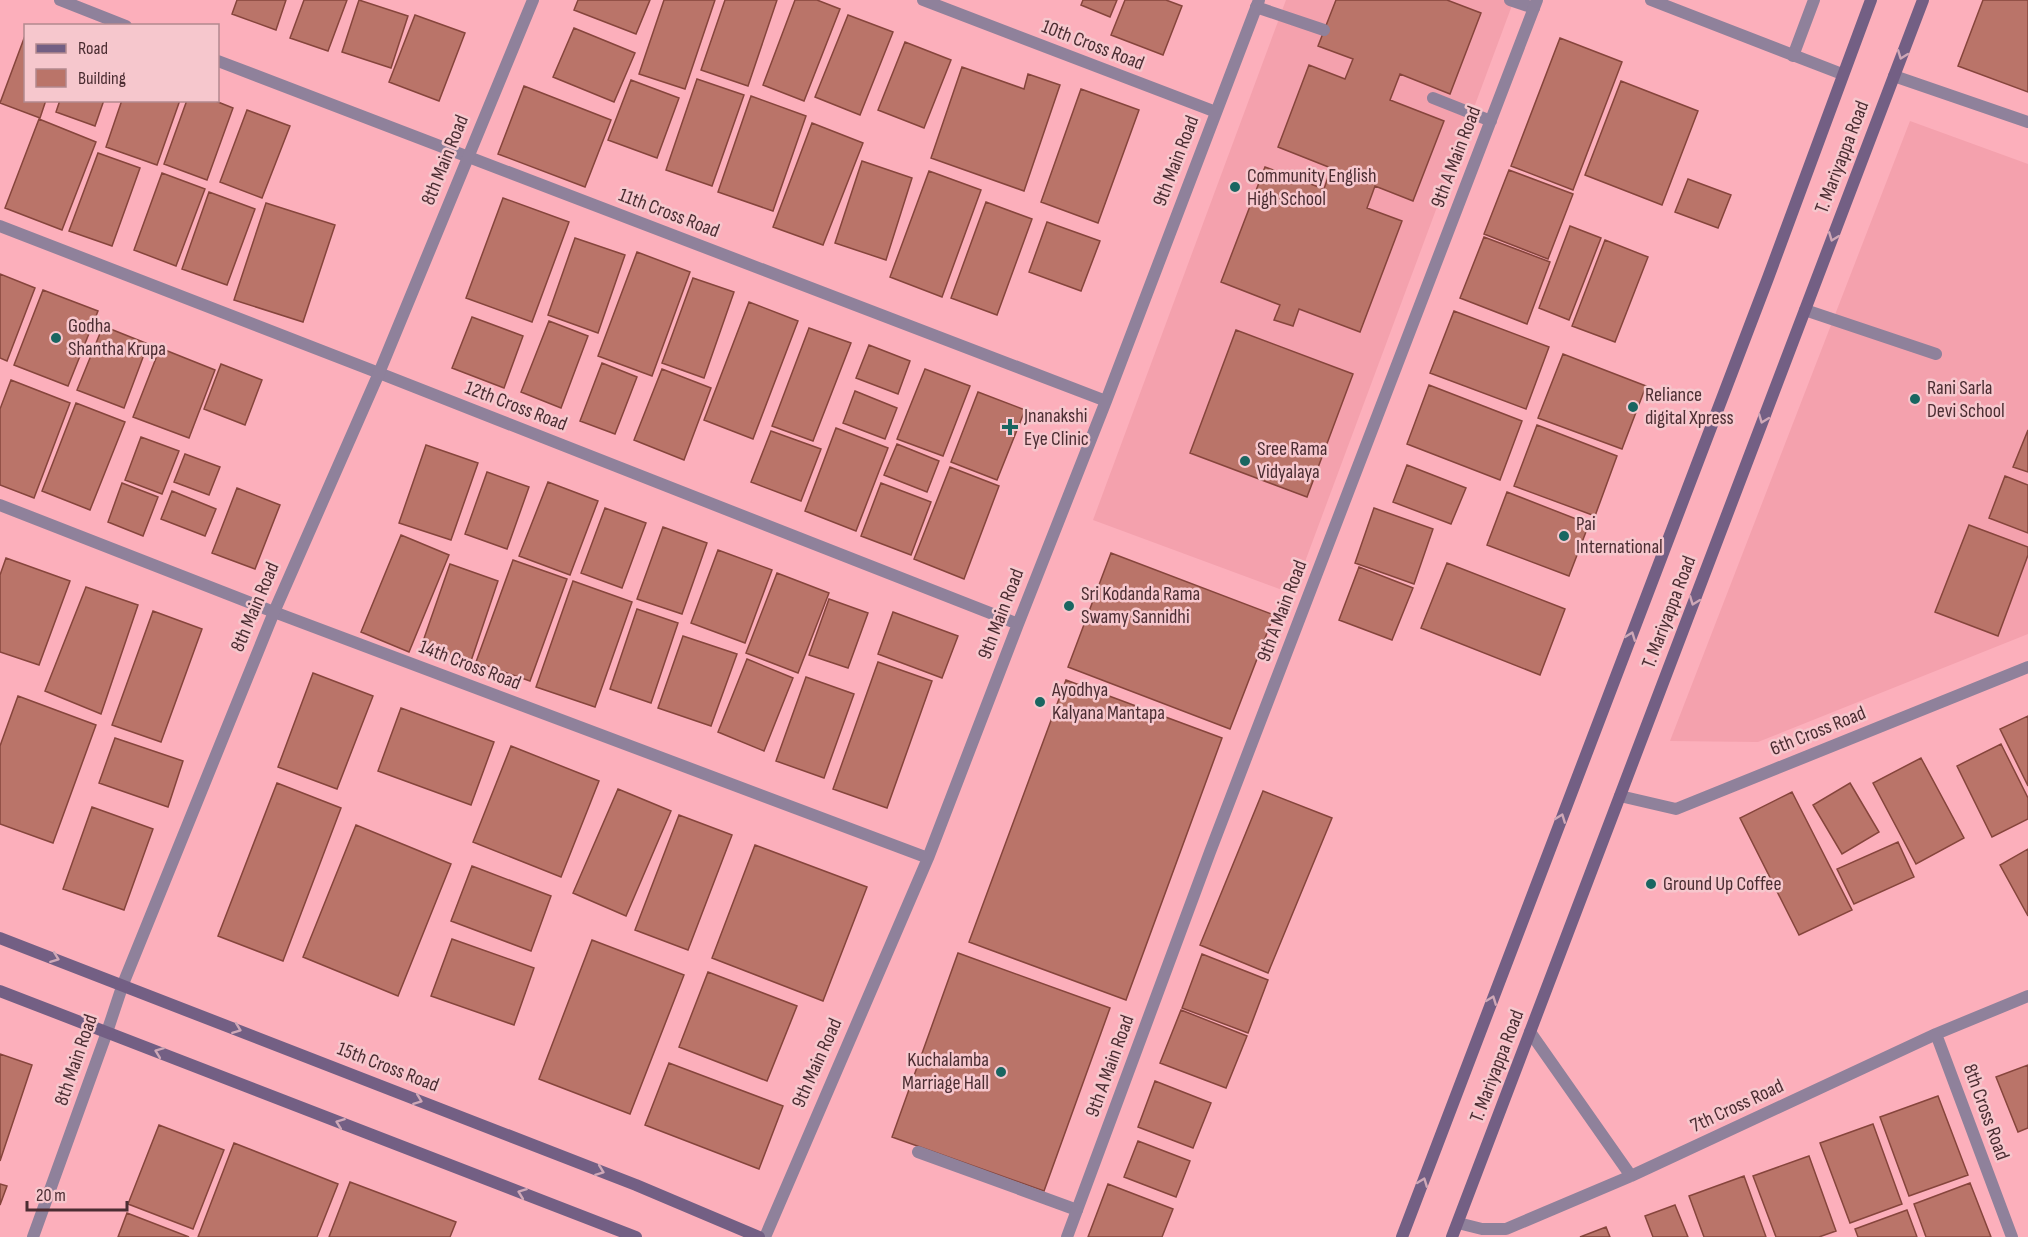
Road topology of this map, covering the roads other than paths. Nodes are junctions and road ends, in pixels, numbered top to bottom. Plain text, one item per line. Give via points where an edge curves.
1 (60, 0) edge
2 (533, 0) edge
3 (923, 0) edge
4 (1510, 0) edge
5 (1651, 0) edge
6 (1814, 0) edge
7 (1871, 0) edge
8 (1923, 0) edge
9 (1258, 3) edge
10 (1535, 4) edge
11 (121, 24) edge
12 (1324, 30) dead end
13 (1793, 56) junction
14 (219, 61) edge
15 (1842, 74) junction
16 (1894, 76) junction
17 (1433, 98) dead end
18 (1216, 112) junction
19 (1491, 120) junction
20 (2028, 122) edge
21 (467, 156) junction
22 (0, 226) edge
23 (1805, 310) junction
24 (1936, 354) dead end
25 (379, 373) junction
26 (1106, 402) junction
27 (0, 505) edge
28 (274, 612) junction
29 (1018, 624) junction
30 (2028, 667) edge
31 (1620, 796) junction
32 (928, 858) junction
33 (0, 938) edge
34 (123, 984) junction
35 (0, 991) edge
36 (2028, 996) edge
37 (107, 1032) junction
38 (1530, 1032) junction
39 (1936, 1034) junction
40 (918, 1152) dead end
41 (1630, 1176) junction
42 (1077, 1210) junction
43 (1458, 1223) junction
44 (33, 1237) edge
45 (636, 1237) edge
46 (759, 1237) edge
47 (765, 1237) edge
48 (1067, 1237) edge
49 (1402, 1237) edge
50 (1452, 1237) edge
51 (2012, 1237) edge

1 - 11 street
2 - 21 street, 8th Main Road
3 - 18 street, 10th Cross Road
4 - 10 street
5 - 13 street
6 - 13 street
7 - 15 main road, T. Mariyappa Road
8 -> 16 main road, T. Mariyappa Road
9 - 12 street
9 - 18 street, 9th Main Road
10 - 19 street, 9th A Main Road
13 - 15 street
14 - 21 street, 11th Cross Road
49 -> 15 main road, T. Mariyappa Road via 1764,289
16 - 20 street
16 -> 23 main road, T. Mariyappa Road
17 - 19 street
18 - 26 street, 9th Main Road
19 - 42 street, 9th A Main Road
21 - 25 street, 8th Main Road
21 - 26 street, 11th Cross Road
22 - 25 street, 12th Cross Road
23 - 24 street
23 -> 31 main road, T. Mariyappa Road
25 - 28 street, 8th Main Road
25 - 29 street, 12th Cross Road
26 - 29 street, 9th Main Road
27 - 28 street, 14th Cross Road
28 - 32 street, 14th Cross Road
28 - 34 street, 8th Main Road
29 - 32 street, 9th Main Road
30 - 31 street, 6th Cross Road via 1676,809
31 - 38 main road, T. Mariyappa Road
32 - 47 street, 9th Main Road
33 -> 34 main road, 15th Cross Road
34 - 37 street, 8th Main Road
34 -> 46 main road, 15th Cross Road
35 - 37 main road
36 - 39 street, 7th Cross Road
37 - 44 street, 8th Main Road
45 -> 37 main road
38 - 41 street
38 - 43 main road, T. Mariyappa Road
39 - 41 street, 7th Cross Road
39 - 51 street, 8th Cross Road
40 - 42 street
41 - 43 street, 7th Cross Road via 1506,1229
42 - 48 street, 9th A Main Road
43 - 50 main road, T. Mariyappa Road

